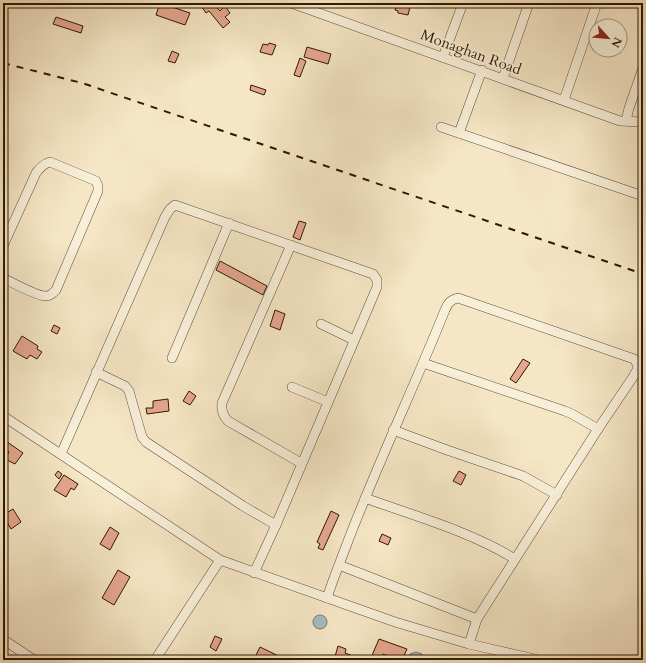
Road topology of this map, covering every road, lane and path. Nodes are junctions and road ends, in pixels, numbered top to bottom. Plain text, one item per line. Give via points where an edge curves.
1 (291, 3) edge
2 (463, 3) edge
3 (529, 3) edge
4 (597, 3) edge
5 (444, 56) junction
6 (643, 68) edge
7 (482, 70) junction
8 (503, 78) junction
9 (564, 100) junction
10 (626, 121) junction
11 (643, 122) edge
12 (441, 127) dead end
13 (459, 132) junction
14 (643, 196) edge
15 (228, 223) junction
16 (291, 245) junction
17 (3, 246) edge
18 (3, 278) edge
19 (321, 324) dead end
20 (354, 340) junction
21 (172, 358) dead end
22 (423, 363) junction
23 (96, 372) junction
24 (292, 387) dead end
25 (328, 402) junction
26 (3, 416) edge
27 (598, 429) junction
28 (393, 430) junction
29 (61, 454) junction
30 (302, 463) junction
31 (557, 495) junction
32 (365, 498) junction
33 (276, 525) junction
34 (515, 559) junction
35 (220, 560) junction
36 (339, 565) junction
37 (254, 573) junction
38 (327, 598) junction
39 (477, 620) junction
40 (469, 644) junction
41 (3, 645) edge
42 (34, 660) edge
43 (155, 660) edge
44 (539, 660) edge

1 - 5 street, Monaghan Road
2 - 5 street
3 - 8 street
4 - 9 street
5 - 7 street, Monaghan Road
6 - 10 street
7 - 8 street, Monaghan Road
7 - 13 street
8 - 9 street, Monaghan Road
9 - 10 street, Monaghan Road
10 - 11 street, Monaghan Road
12 - 13 street
13 - 14 street
15 - 16 street
15 - 21 street
15 - 23 street via 175,205 170,209
16 - 20 street via 376,277 377,287
16 - 30 street via 221,409 228,422
17 - 18 street via 36,174 46,163 50,162 98,183 98,191 56,290 50,295 42,296
19 - 20 street
20 - 25 street
22 - 27 street via 565,411
22 - 27 street via 448,303 458,298 634,359 638,365 637,370
22 - 28 street
23 - 29 street
23 - 33 street via 129,390 142,437 146,442
24 - 25 street
25 - 30 street
26 - 29 street
27 - 31 street
28 - 31 street via 523,476
28 - 32 street
29 - 35 street
30 - 33 street
31 - 34 street
32 - 34 street via 484,542
32 - 36 street
33 - 37 street
34 - 39 street
35 - 37 street
35 - 43 street
36 - 38 street
36 - 39 street
37 - 38 street
38 - 40 street
39 - 40 street
40 - 44 street
41 - 42 street via 7,642

